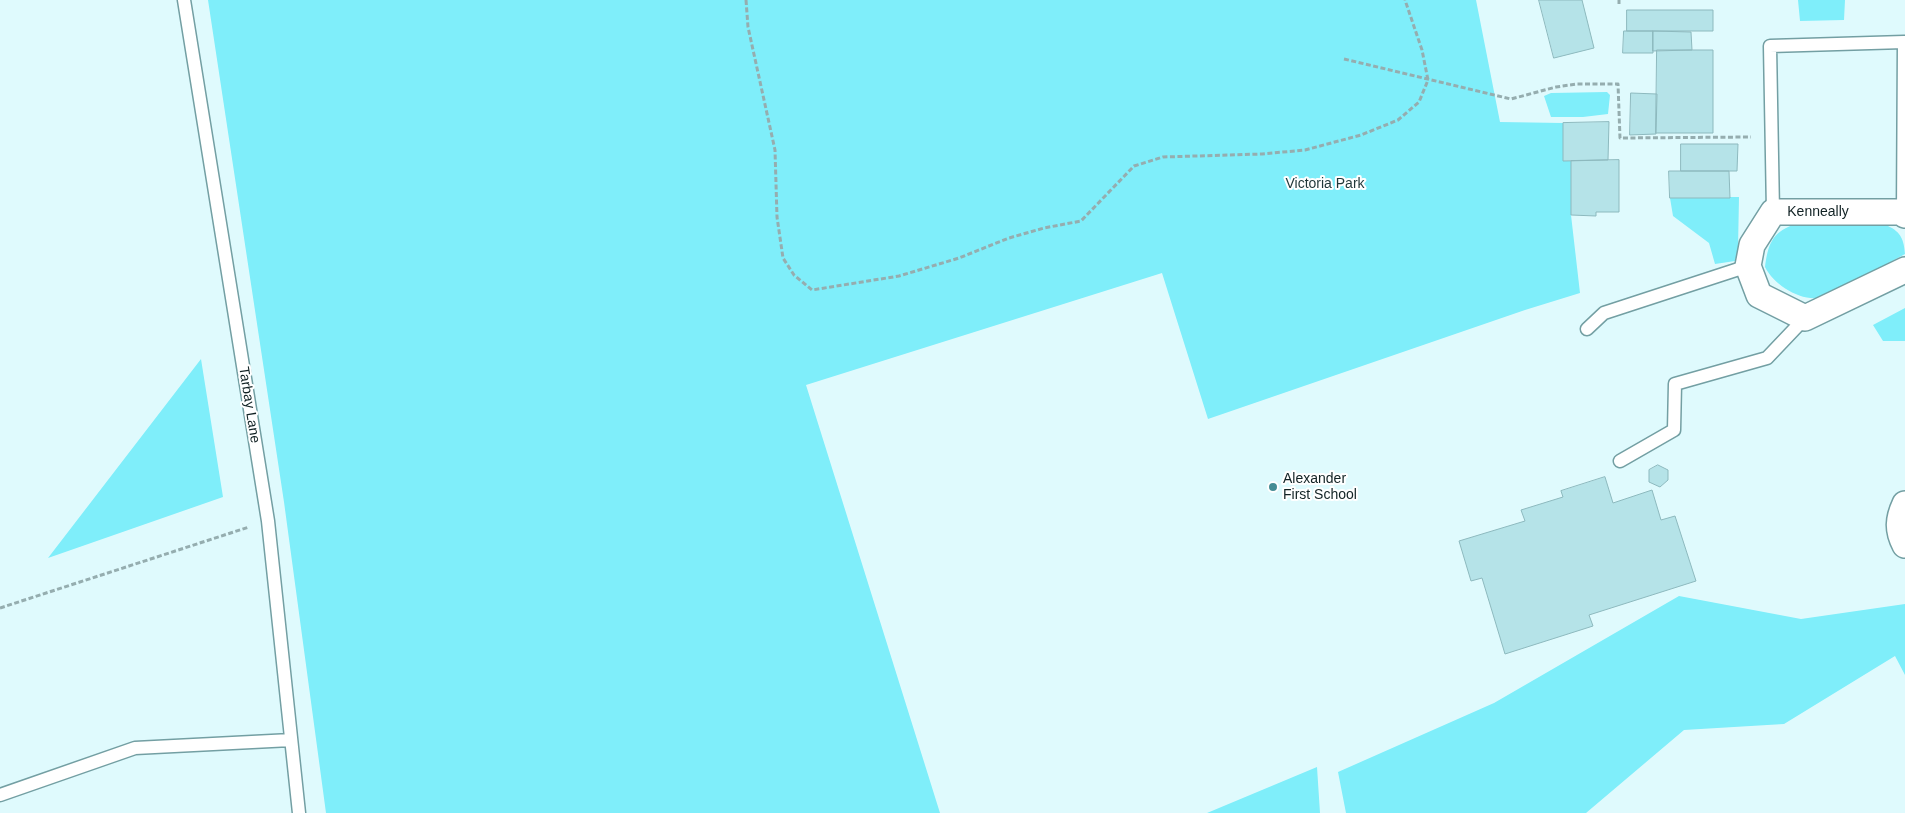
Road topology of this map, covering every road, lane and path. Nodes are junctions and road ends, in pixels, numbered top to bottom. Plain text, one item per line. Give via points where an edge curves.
1 (184, 0) edge
2 (746, 0) edge
3 (1405, 0) edge
4 (1344, 59) dead end
5 (1428, 80) junction
6 (1771, 137) junction
7 (1773, 212) junction
8 (1904, 213) edge
9 (1748, 266) junction
10 (1905, 270) edge
11 (1805, 318) junction
12 (1587, 329) dead end
13 (1620, 461) dead end
14 (1905, 504) edge
15 (268, 521) junction
16 (1905, 545) edge
17 (0, 608) edge
18 (291, 740) junction
19 (0, 795) edge
20 (299, 813) edge

1 - 15 lane, Tarbay Lane
2 - 5 path via 748,27 775,150 776,217 784,258 794,274 812,290 899,276 959,258 1009,238 1081,221 1134,166 1163,157 1296,151 1361,135 1398,120 1419,102
3 - 5 path via 1422,50
4 - 5 path
5 - 6 path via 1511,99 1556,87 1618,84 1620,138
6 - 7 lane
6 - 8 lane via 1770,46 1904,42
7 - 8 street, Kenneally
7 - 9 street, Kenneally via 1752,244
9 - 11 street via 1759,295
9 - 12 lane via 1604,313
10 - 11 street
11 - 13 lane via 1767,358 1675,384 1674,430
14 - 16 street via 1899,519
15 - 17 path
15 - 18 lane, Tarbay Lane
18 - 19 lane via 135,748
18 - 20 lane, Tarbay Lane

